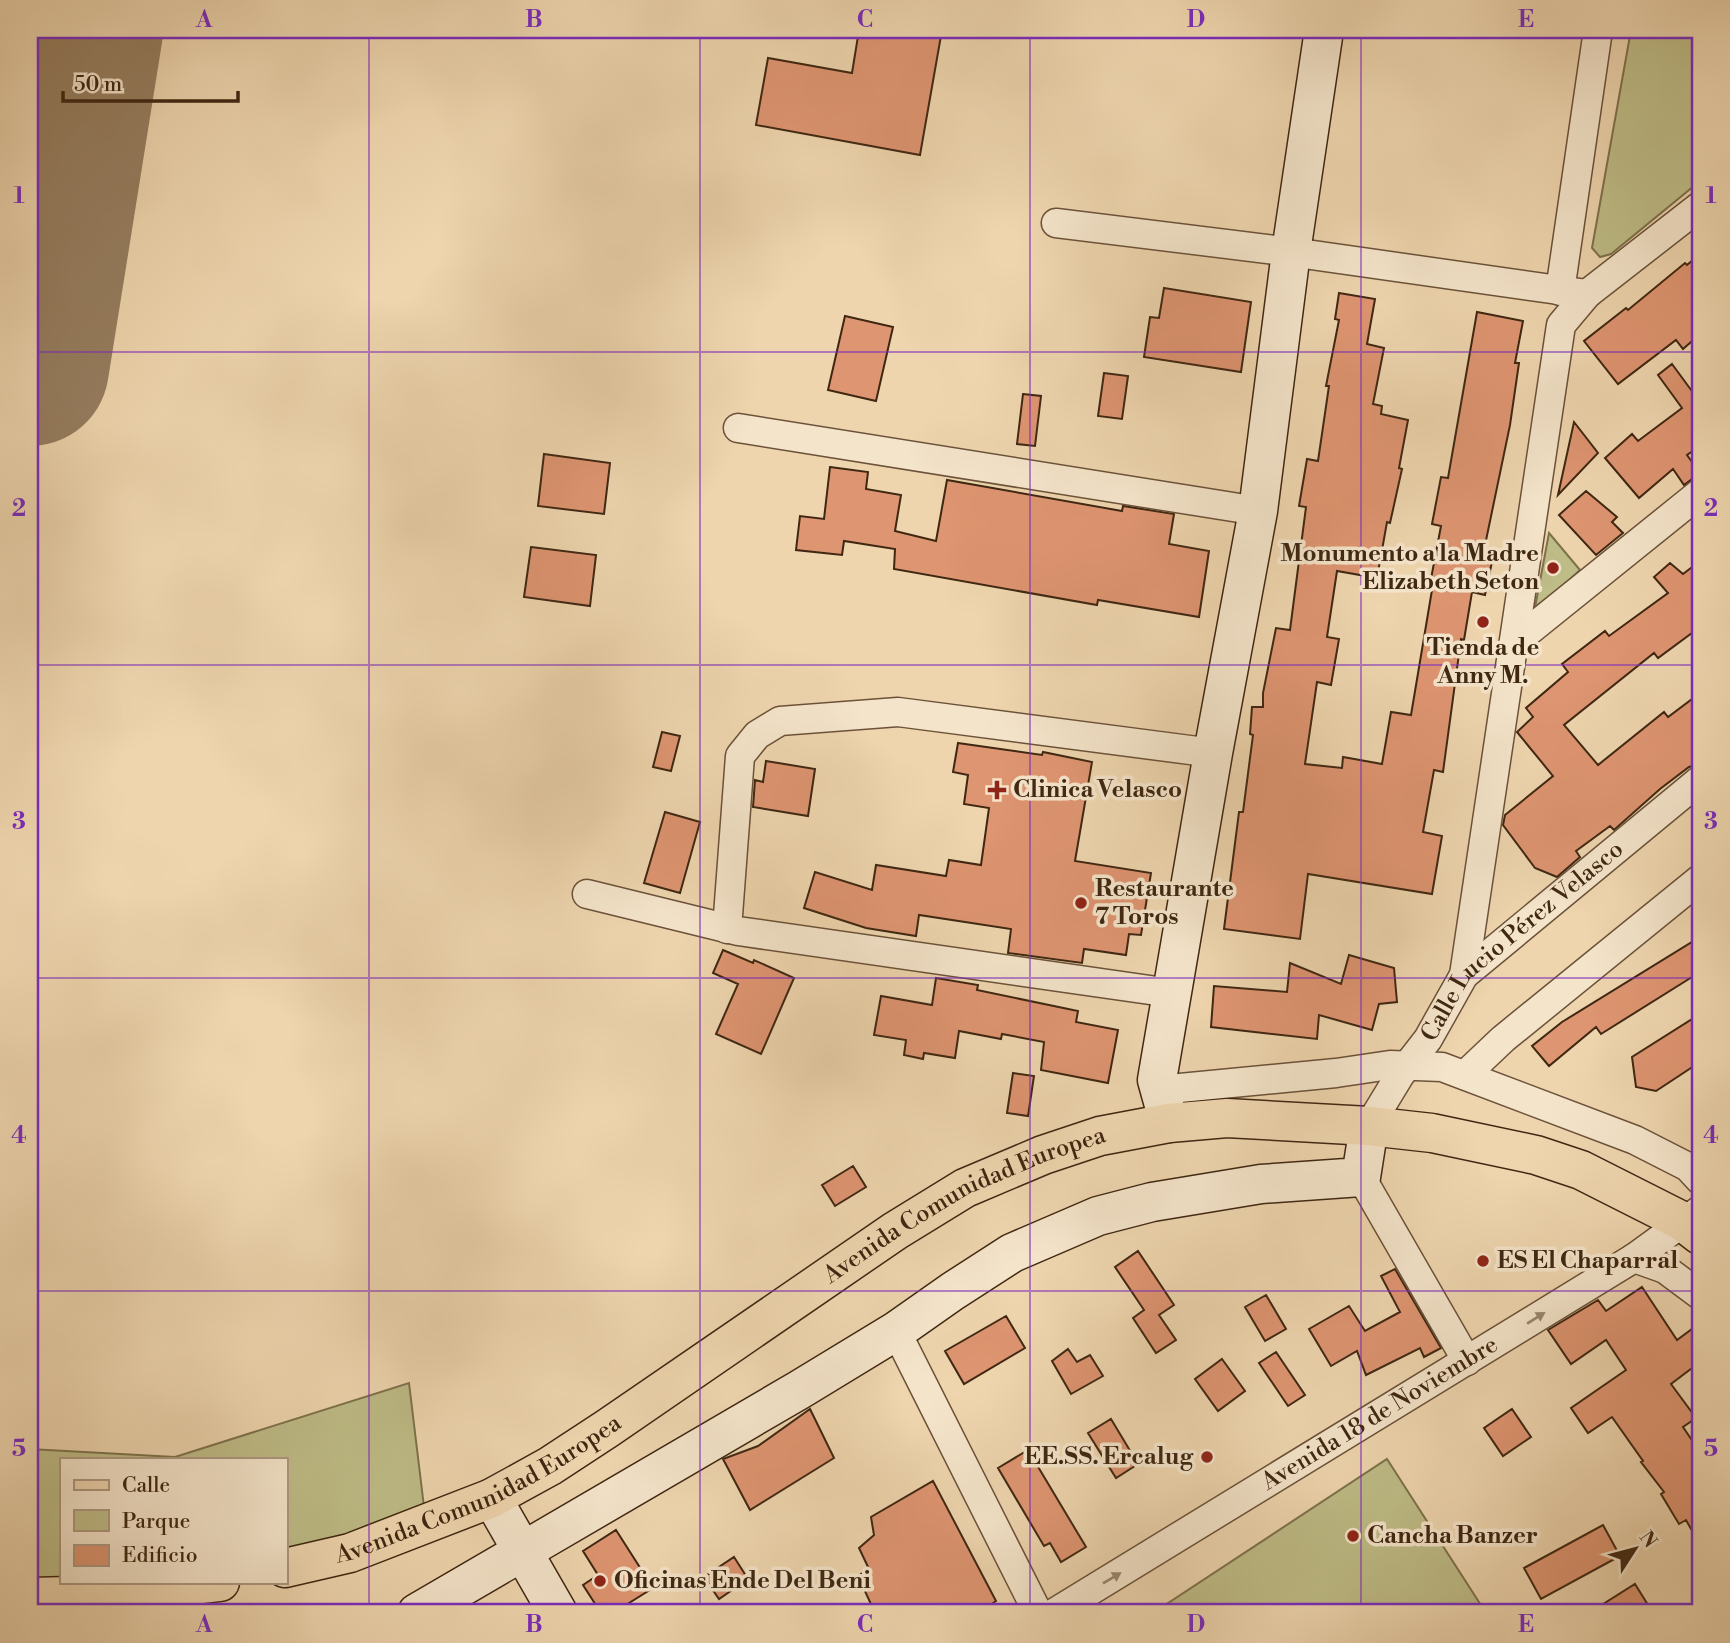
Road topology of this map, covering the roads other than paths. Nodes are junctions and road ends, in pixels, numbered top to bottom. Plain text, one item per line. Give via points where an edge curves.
1 (1324, 30) edge
2 (1598, 30) edge
3 (1700, 206) edge
4 (1056, 223) dead end
5 (1291, 252) junction
6 (1574, 293) junction
7 (738, 428) dead end
8 (1700, 493) edge
9 (1258, 511) junction
10 (1515, 642) junction
11 (1213, 753) junction
12 (1700, 780) edge
13 (1700, 879) edge
14 (587, 894) dead end
15 (727, 929) junction
16 (1464, 975) junction
17 (1171, 993) junction
18 (1408, 1066) junction
19 (1465, 1075) junction
20 (1164, 1106) junction
21 (1369, 1126) junction
22 (1361, 1177) junction
23 (1700, 1180) edge
24 (1694, 1222) edge
25 (1634, 1258) junction
26 (1700, 1295) edge
27 (896, 1331) junction
28 (1467, 1361) junction
29 (492, 1498) junction
30 (523, 1552) junction
31 (287, 1568) edge
32 (203, 1584) edge
33 (30, 1597) edge
34 (417, 1613) edge
35 (558, 1613) edge
36 (1038, 1613) edge
37 (1054, 1613) edge

1 - 5 street
2 - 6 street
3 - 6 street
4 - 5 street
5 - 6 street
5 - 9 street
6 - 10 street via 1561,325
7 - 9 street
8 - 10 street
9 - 11 street
10 - 16 street
11 - 15 street via 898,712 780,721 757,735 740,756
11 - 17 street
12 - 16 street, Calle Lucio Pérez Velasco
13 - 19 street
14 - 15 street
15 - 17 street
16 - 18 street, Calle Lucio Pérez Velasco
17 - 20 street via 1157,1080
18 - 19 street via 1442,1067
18 - 20 street via 1336,1073
18 - 21 street, Calle Lucio Pérez Velasco
19 - 23 street via 1635,1140 1688,1167
20 - 21 main road, Avenida Comunidad Europea via 1227,1118
20 - 29 main road, Avenida Comunidad Europea via 965,1188 608,1428
21 - 22 street
21 - 24 main road, Avenida Comunidad Europea via 1432,1133 1536,1156 1581,1170
22 - 27 street via 1261,1184 1098,1216 1012,1253
22 - 28 street
24 - 25 street, Avenida 18 de Noviembre
25 - 26 street via 1665,1269
28 -> 25 street, Avenida 18 de Noviembre
27 - 30 street
27 - 36 street
37 -> 28 street, Avenida 18 de Noviembre
29 - 30 street
29 - 31 main road, Avenida Comunidad Europea via 350,1553
30 - 34 street
30 - 35 street
32 - 33 main road via 110,1595

